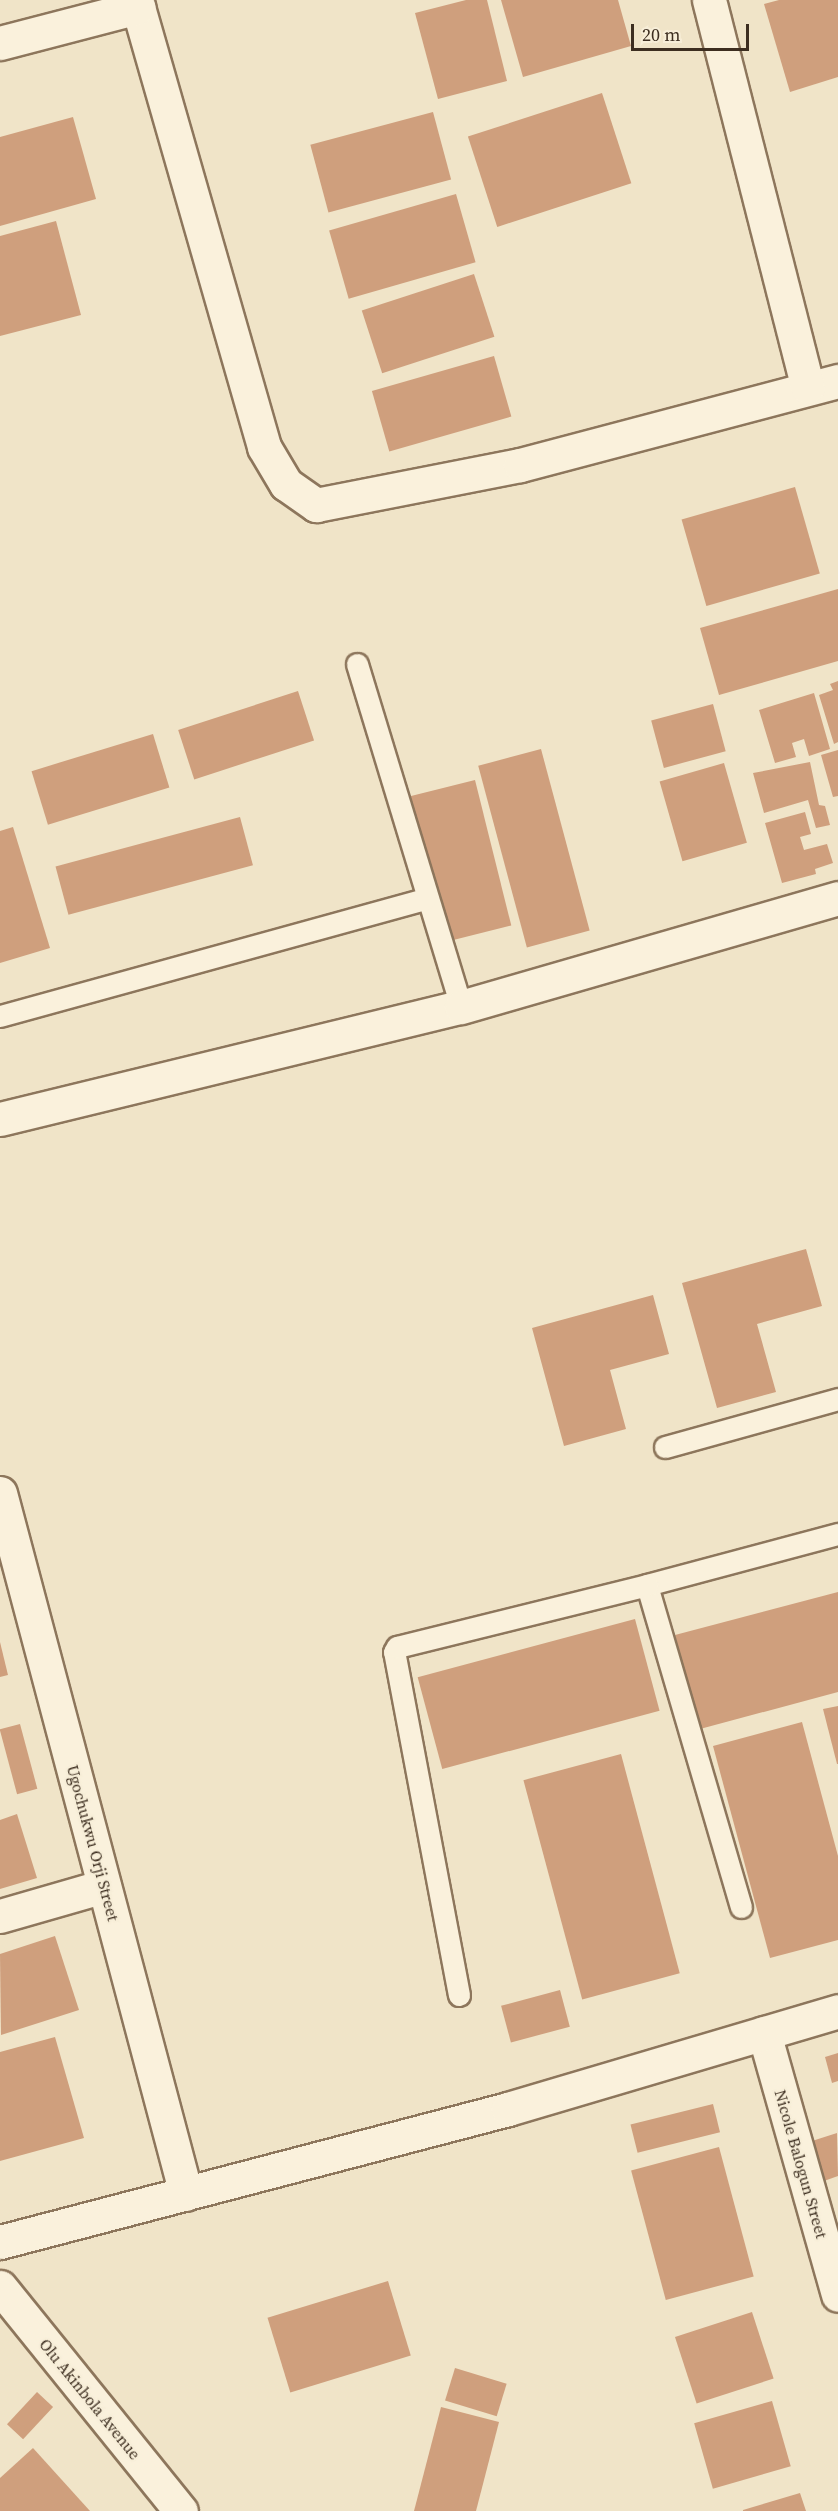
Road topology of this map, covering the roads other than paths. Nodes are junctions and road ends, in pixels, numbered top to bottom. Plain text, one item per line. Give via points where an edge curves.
1 (709, 0) edge
2 (137, 4) edge
3 (0, 43) edge
4 (823, 384) edge
5 (357, 664) dead end
6 (838, 898) edge
7 (425, 899) junction
8 (460, 1007) junction
9 (0, 1016) edge
10 (0, 1119) edge
11 (838, 1399) edge
12 (665, 1447) dead end
13 (0, 1493) edge
14 (838, 1534) edge
15 (11, 1579) edge
16 (647, 1585) junction
17 (104, 1886) junction
18 (741, 1907) dead end
19 (0, 1916) edge
20 (459, 1995) dead end
21 (838, 2011) edge
22 (764, 2033) junction
23 (186, 2194) junction
24 (0, 2242) edge
25 (0, 2287) edge
26 (838, 2295) edge
27 (181, 2511) edge

1 - 4 street
2 - 3 street
2 - 4 street via 264,447 286,484 316,505 520,465
5 - 7 lane
6 - 8 street
7 - 8 lane
7 - 9 lane
8 - 10 street
11 - 12 lane
13 - 15 street, Ugochukwu Orji Street
14 - 16 lane
15 - 17 street, Ugochukwu Orji Street
16 - 18 lane
16 - 20 lane via 397,1647 394,1652
17 - 19 street
17 - 23 street, Ugochukwu Orji Street
21 - 22 street
22 - 23 street via 508,2109
22 - 26 street, Nicole Balogun Street
23 - 24 street
25 - 27 street, Olu Akinbola Avenue

